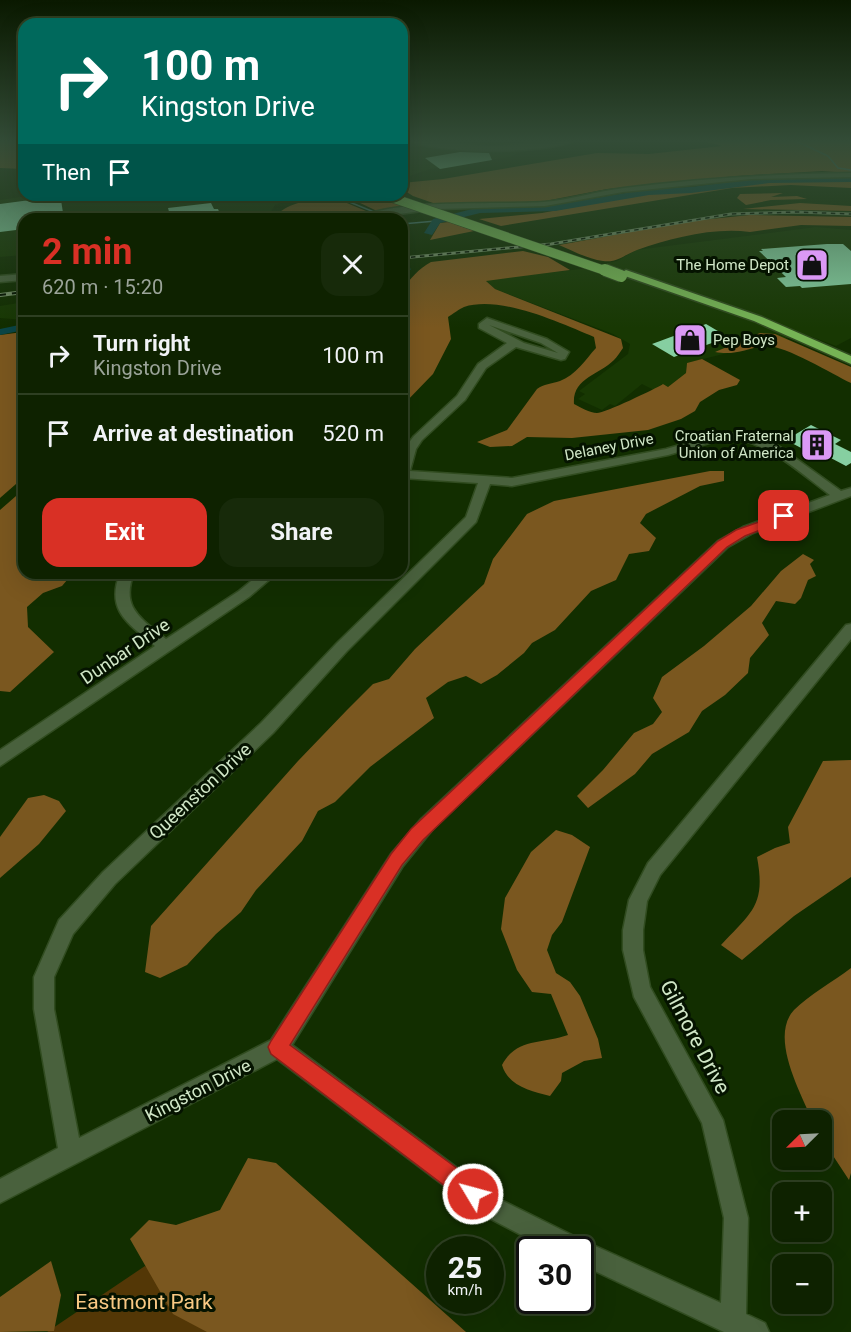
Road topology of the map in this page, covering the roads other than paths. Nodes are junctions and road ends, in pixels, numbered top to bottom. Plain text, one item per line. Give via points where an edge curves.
1 (408, 203) edge
2 (418, 203) edge
3 (550, 203) edge
4 (379, 213) edge
5 (624, 275) junction
6 (18, 278) edge
7 (0, 279) edge
8 (516, 342) junction
9 (851, 360) edge
10 (408, 456) edge
11 (408, 474) edge
12 (484, 480) junction
13 (848, 494) edge
14 (125, 579) edge
15 (263, 579) edge
16 (851, 629) edge
17 (166, 647) junction
18 (0, 759) edge
19 (278, 1047) junction
20 (71, 1155) junction
21 (0, 1191) edge
22 (550, 1236) edge
23 (594, 1257) edge
24 (733, 1323) junction
25 (756, 1332) edge

1 - 5 highway, bridge
2 - 5 highway, bridge
3 - 4 street
5 - 9 highway
6 - 7 street
8 - 8 street via 554,357 561,357 564,352 493,322 483,324 486,330
8 - 10 street via 482,366 461,398 418,438
11 - 12 street, Delaney Drive
12 - 13 street, Delaney Drive via 512,482 738,436 763,442
12 - 20 street, Queenston Drive via 472,519 342,647 267,728 109,878 66,927 44,977 44,1009
13 - 19 street, Kingston Drive via 748,530 723,544 427,824 397,860
14 - 17 street via 121,588 127,615
15 - 17 street, Dunbar Drive
16 - 24 street, Gilmore Drive via 654,868 638,900 633,950 640,990 712,1120 736,1218
17 - 18 street, Dunbar Drive
19 - 20 street, Kingston Drive
19 - 22 street via 491,1207
20 - 21 street, Kingston Drive
23 - 24 street
24 - 25 street

